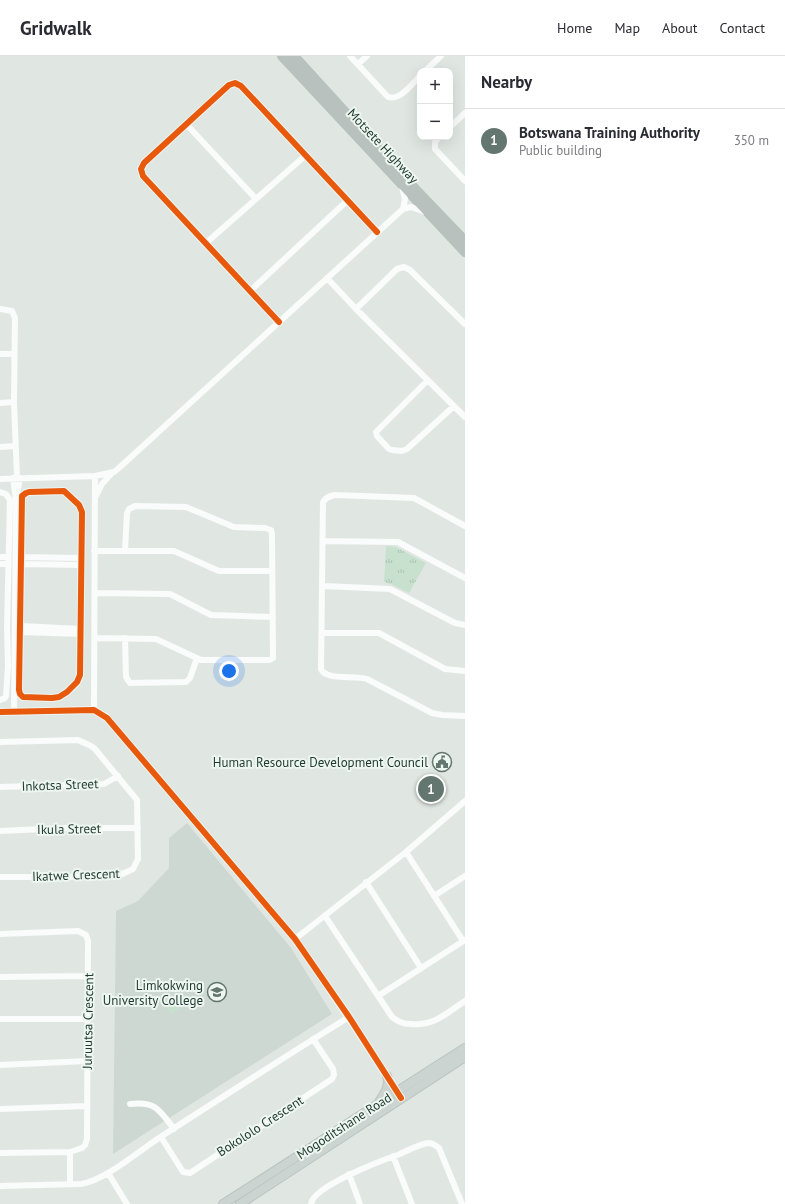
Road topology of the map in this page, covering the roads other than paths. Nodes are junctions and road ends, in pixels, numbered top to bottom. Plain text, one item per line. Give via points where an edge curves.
1 (282, 56) edge
2 (294, 56) edge
3 (350, 56) edge
4 (367, 56) edge
5 (441, 56) edge
6 (358, 64) junction
7 (429, 68) edge
8 (417, 79) edge
9 (465, 112) edge
10 (453, 124) edge
11 (186, 125) junction
12 (437, 140) edge
13 (306, 155) junction
14 (465, 181) edge
15 (400, 183) junction
16 (256, 199) junction
17 (348, 200) junction
18 (403, 209) junction
19 (429, 214) junction
20 (377, 232) junction
21 (465, 241) edge
22 (206, 243) junction
23 (465, 252) edge
24 (327, 278) junction
25 (250, 291) junction
26 (0, 309) edge
27 (356, 309) junction
28 (279, 322) junction
29 (465, 324) edge
30 (0, 354) edge
31 (14, 354) junction
32 (428, 380) junction
33 (0, 402) edge
34 (14, 402) junction
35 (454, 406) junction
36 (465, 417) edge
37 (15, 446) junction
38 (0, 447) edge
39 (114, 472) junction
40 (95, 476) junction
41 (0, 478) edge
42 (17, 478) junction
43 (0, 492) edge
44 (95, 498) junction
45 (15, 525) junction
46 (465, 526) edge
47 (323, 541) junction
48 (125, 550) junction
49 (94, 551) junction
50 (0, 557) edge
51 (81, 558) junction
52 (8, 560) junction
53 (21, 561) junction
54 (0, 564) edge
55 (81, 565) junction
56 (272, 572) junction
57 (465, 578) edge
58 (323, 586) junction
59 (95, 593) junction
60 (14, 595) junction
61 (273, 616) junction
62 (465, 624) edge
63 (0, 627) edge
64 (7, 627) junction
65 (20, 629) junction
66 (81, 631) junction
67 (323, 632) junction
68 (0, 634) edge
69 (8, 634) junction
70 (95, 638) junction
71 (126, 638) junction
72 (197, 658) junction
73 (14, 666) junction
74 (465, 671) edge
75 (0, 700) edge
76 (94, 710) junction
77 (14, 711) junction
78 (0, 712) edge
79 (465, 716) edge
80 (0, 742) edge
81 (118, 776) junction
82 (0, 787) edge
83 (465, 801) edge
84 (138, 828) junction
85 (0, 831) edge
86 (406, 852) junction
87 (465, 876) edge
88 (0, 877) edge
89 (366, 882) junction
90 (434, 896) junction
91 (325, 916) junction
92 (0, 934) edge
93 (296, 938) junction
94 (464, 941) edge
95 (421, 968) junction
96 (88, 976) junction
97 (0, 977) edge
98 (378, 996) junction
99 (465, 1001) edge
100 (349, 1017) junction
101 (88, 1019) junction
102 (0, 1020) edge
103 (313, 1039) junction
104 (465, 1048) edge
105 (465, 1057) edge
106 (87, 1061) junction
107 (0, 1065) edge
108 (387, 1076) junction
109 (411, 1082) junction
110 (399, 1094) junction
111 (130, 1104) dead end
112 (378, 1104) junction
113 (87, 1106) junction
114 (0, 1109) edge
115 (174, 1129) junction
116 (161, 1137) junction
117 (70, 1152) junction
118 (0, 1153) edge
119 (393, 1156) junction
120 (108, 1173) junction
121 (349, 1174) junction
122 (70, 1184) junction
123 (0, 1186) edge
124 (127, 1204) edge
125 (224, 1204) edge
126 (240, 1204) edge
127 (311, 1204) edge
128 (360, 1204) edge
129 (412, 1204) edge
130 (462, 1204) edge

1 - 15 highway, Motsete Highway
2 - 21 highway, Motsete Highway
3 - 6 street
4 - 6 street
5 - 7 street
6 - 8 street via 388,97 398,97
9 - 10 street
11 - 13 street via 229,85 238,84
11 - 16 street
11 - 22 street via 144,163 141,170
12 - 14 street via 435,149
13 - 16 street
13 - 17 street
15 - 18 street via 405,199
15 - 19 highway, Motsete Highway
16 - 22 street
17 - 20 street
17 - 25 street
18 - 19 street via 411,207
18 - 20 street
19 - 23 highway, Motsete Highway
20 - 24 street
22 - 25 street
24 - 27 street
24 - 28 street
25 - 28 street
26 - 31 street via 9,310 14,314
27 - 29 street via 397,269 407,268
27 - 32 street
28 - 39 street
30 - 31 street
31 - 34 street
32 - 35 street
32 - 35 street via 376,432 389,449 407,449
33 - 34 street
34 - 37 street
35 - 36 street
37 - 38 street
37 - 42 street
39 - 40 street
39 - 44 street via 102,484
40 - 42 street
40 - 44 street
41 - 42 street
42 - 45 street
43 - 45 street via 6,494 10,500
44 - 49 street
45 - 51 street via 24,494 61,491 66,493 82,509
45 - 52 street
45 - 53 street
45 - 60 street
46 - 47 street via 414,498 335,496 327,497 324,502
47 - 57 street via 398,542
47 - 58 street
48 - 49 street
48 - 56 street via 174,551 222,571
48 - 56 street via 126,518 129,509 186,507 234,526 270,530
49 - 59 street
50 - 52 street
51 - 53 street
51 - 55 street
52 - 54 street
52 - 60 street
53 - 55 street
53 - 60 street
55 - 66 street
56 - 61 street
58 - 62 street via 390,589 455,623
58 - 67 street
59 - 61 street via 170,594 211,615
59 - 70 street
60 - 64 street
60 - 65 street
60 - 73 street
61 - 72 street via 272,659
63 - 64 street
64 - 69 street
65 - 66 street
65 - 73 street
66 - 73 street via 80,677 59,697 21,696
67 - 74 street via 379,633 446,669
67 - 79 street via 321,669 327,675 364,678 432,713
68 - 69 street
69 - 73 street
70 - 71 street
70 - 76 street
71 - 72 street via 159,640
71 - 72 street via 126,677 130,682 186,682
73 - 75 street via 6,696
73 - 77 street
76 - 77 street
76 - 93 street via 111,722
77 - 78 street
80 - 81 street, Ikatwe Crescent via 78,740 91,746
81 - 82 street, Inkotsa Street via 104,784
81 - 84 street, Ikatwe Crescent via 137,800
83 - 86 street
84 - 85 street, Ikula Street
84 - 88 street, Ikatwe Crescent via 138,859 133,870 129,872 66,877
86 - 89 street
86 - 90 street
87 - 90 street
89 - 91 street
89 - 95 street
90 - 94 street
91 - 93 street
91 - 98 street
92 - 96 street, Juruutsa Crescent via 78,931 86,935 88,941
93 - 100 street
94 - 95 street
95 - 98 street
96 - 97 street
96 - 101 street, Juruutsa Crescent
98 - 99 street via 392,1017 401,1023 422,1025 434,1022
100 - 103 street
100 - 108 street
101 - 102 street
101 - 106 street, Juruutsa Crescent
103 - 115 street
103 - 116 street, Bokololo Crescent via 333,1070 332,1079 190,1173 183,1172
104 - 109 main road, Mogoditshane Road
105 - 110 main road, Mogoditshane Road
106 - 107 street
106 - 113 street, Juruutsa Crescent
108 - 109 main road via 398,1083
108 - 110 street
108 - 112 main road via 388,1088
109 - 110 main road, Mogoditshane Road
110 - 112 main road, Mogoditshane Road
110 - 126 main road, Mogoditshane Road
111 - 115 street via 147,1103 155,1106
112 - 125 main road, Mogoditshane Road
113 - 114 street
113 - 117 street, Juruutsa Crescent via 88,1134 85,1145
115 - 116 street
116 - 120 street
117 - 118 street
117 - 122 street
119 - 121 street
119 - 129 street
119 - 130 street via 426,1144 436,1145
120 - 122 street via 87,1183
120 - 124 street
121 - 127 street via 315,1195
121 - 128 street
122 - 123 street

